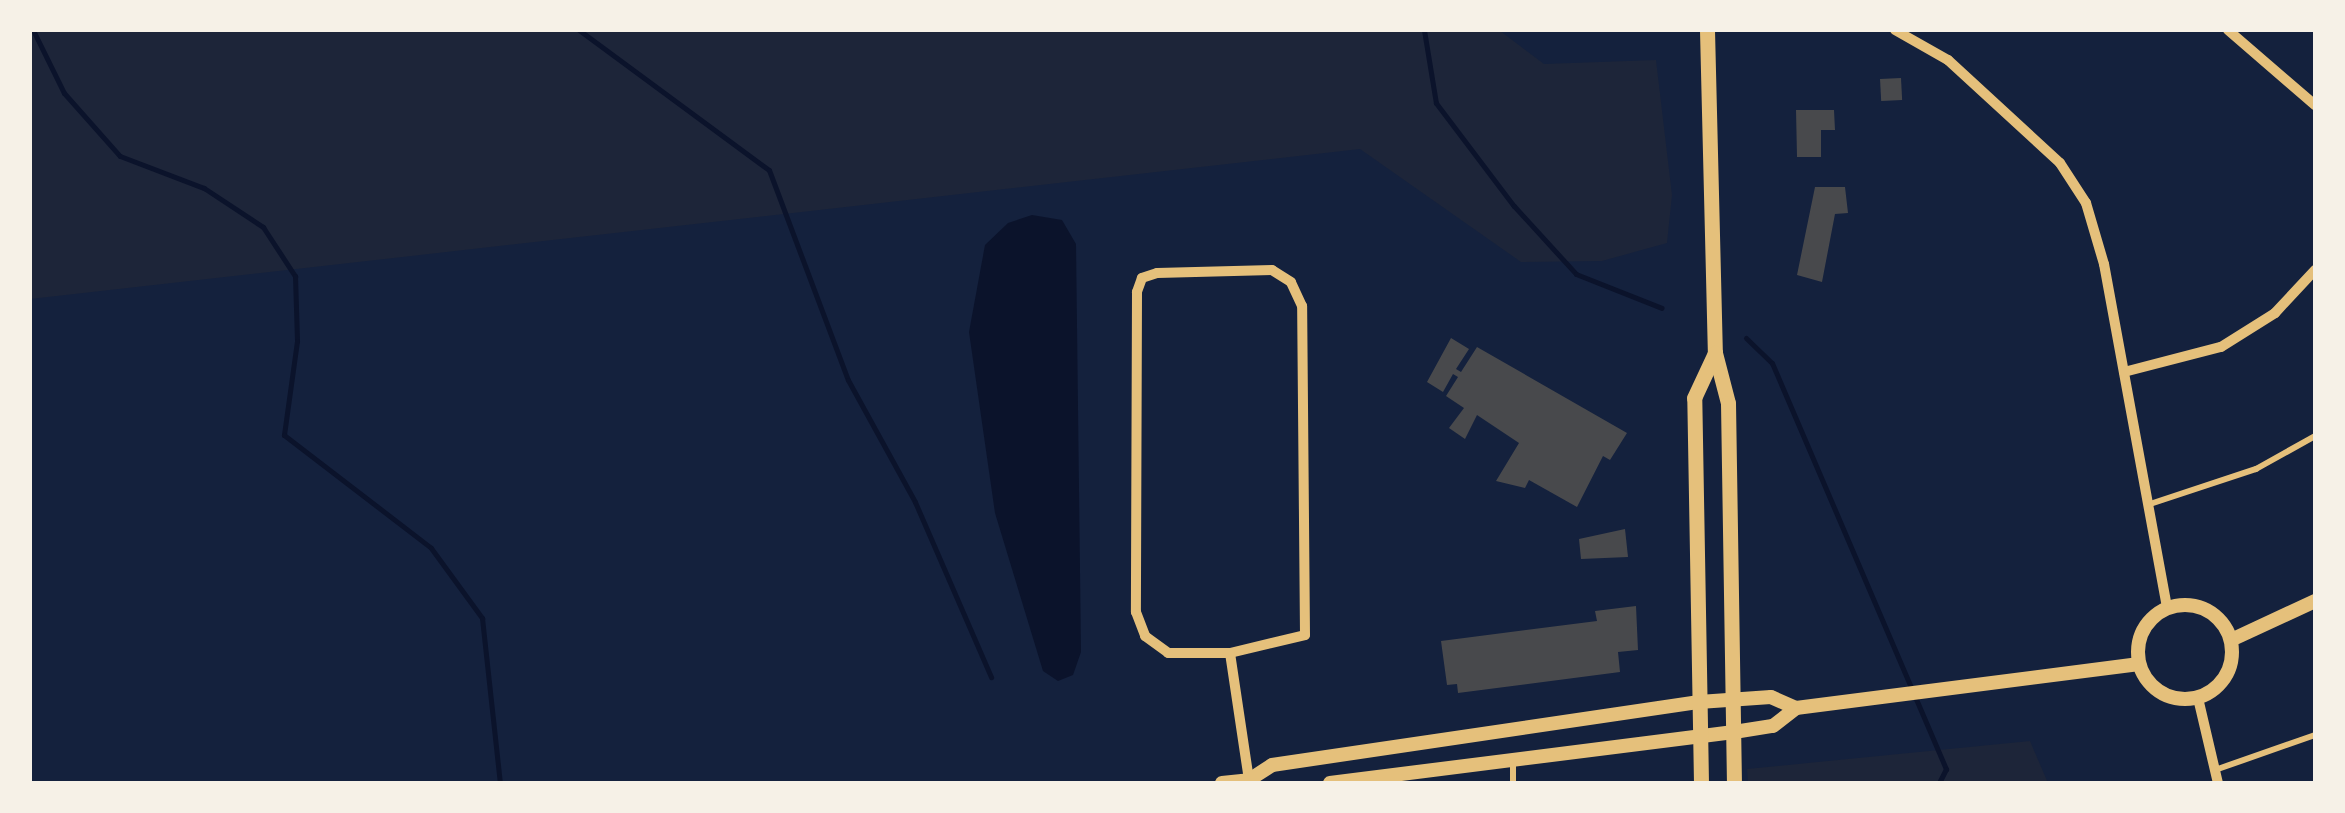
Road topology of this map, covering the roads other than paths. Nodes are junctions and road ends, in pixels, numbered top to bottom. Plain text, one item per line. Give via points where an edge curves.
1 (1708, 30) edge
2 (1895, 30) edge
3 (2228, 30) edge
4 (2315, 105) edge
5 (2315, 270) edge
6 (1715, 353) junction
7 (2124, 372) junction
8 (2315, 436) edge
9 (2147, 505) junction
10 (2315, 600) edge
11 (2167, 608) junction
12 (2231, 640) junction
13 (1230, 653) junction
14 (2139, 664) junction
15 (2198, 698) junction
16 (1733, 699) junction
17 (1699, 702) junction
18 (1796, 708) junction
19 (1734, 732) junction
20 (2315, 735) edge
21 (1698, 736) junction
22 (1513, 760) junction
23 (2215, 770) junction
24 (1252, 782) edge
25 (1222, 783) edge
26 (1330, 783) edge
27 (1512, 783) edge
28 (1701, 783) edge
29 (1734, 783) edge
30 (2218, 783) edge

1 - 6 main road
2 - 7 street via 1948,60 2060,163 2094,226
3 - 4 street
5 - 7 street via 2275,313 2221,347
6 - 16 main road via 1728,404
6 - 17 main road via 1694,398
7 - 9 street
8 - 9 lane via 2256,469
9 - 11 street
10 - 12 street
11 - 12 street via 2206,610
11 - 14 street via 2140,637
12 - 15 street via 2227,675
13 - 13 street via 1168,652 1145,636 1136,612 1136,292 1142,278 1157,272 1272,270 1291,282 1302,306 1305,635
13 - 24 street
14 - 15 street via 2157,690
14 - 18 street
15 - 23 street
16 - 17 street
16 - 18 street via 1771,698
16 - 19 main road
17 - 21 main road
17 - 24 street via 1272,765
18 - 19 street via 1773,726
19 - 21 street
19 - 29 main road
20 - 23 lane
21 - 22 street
21 - 28 main road
22 - 26 street
22 - 27 lane
23 - 30 street
24 - 25 street

